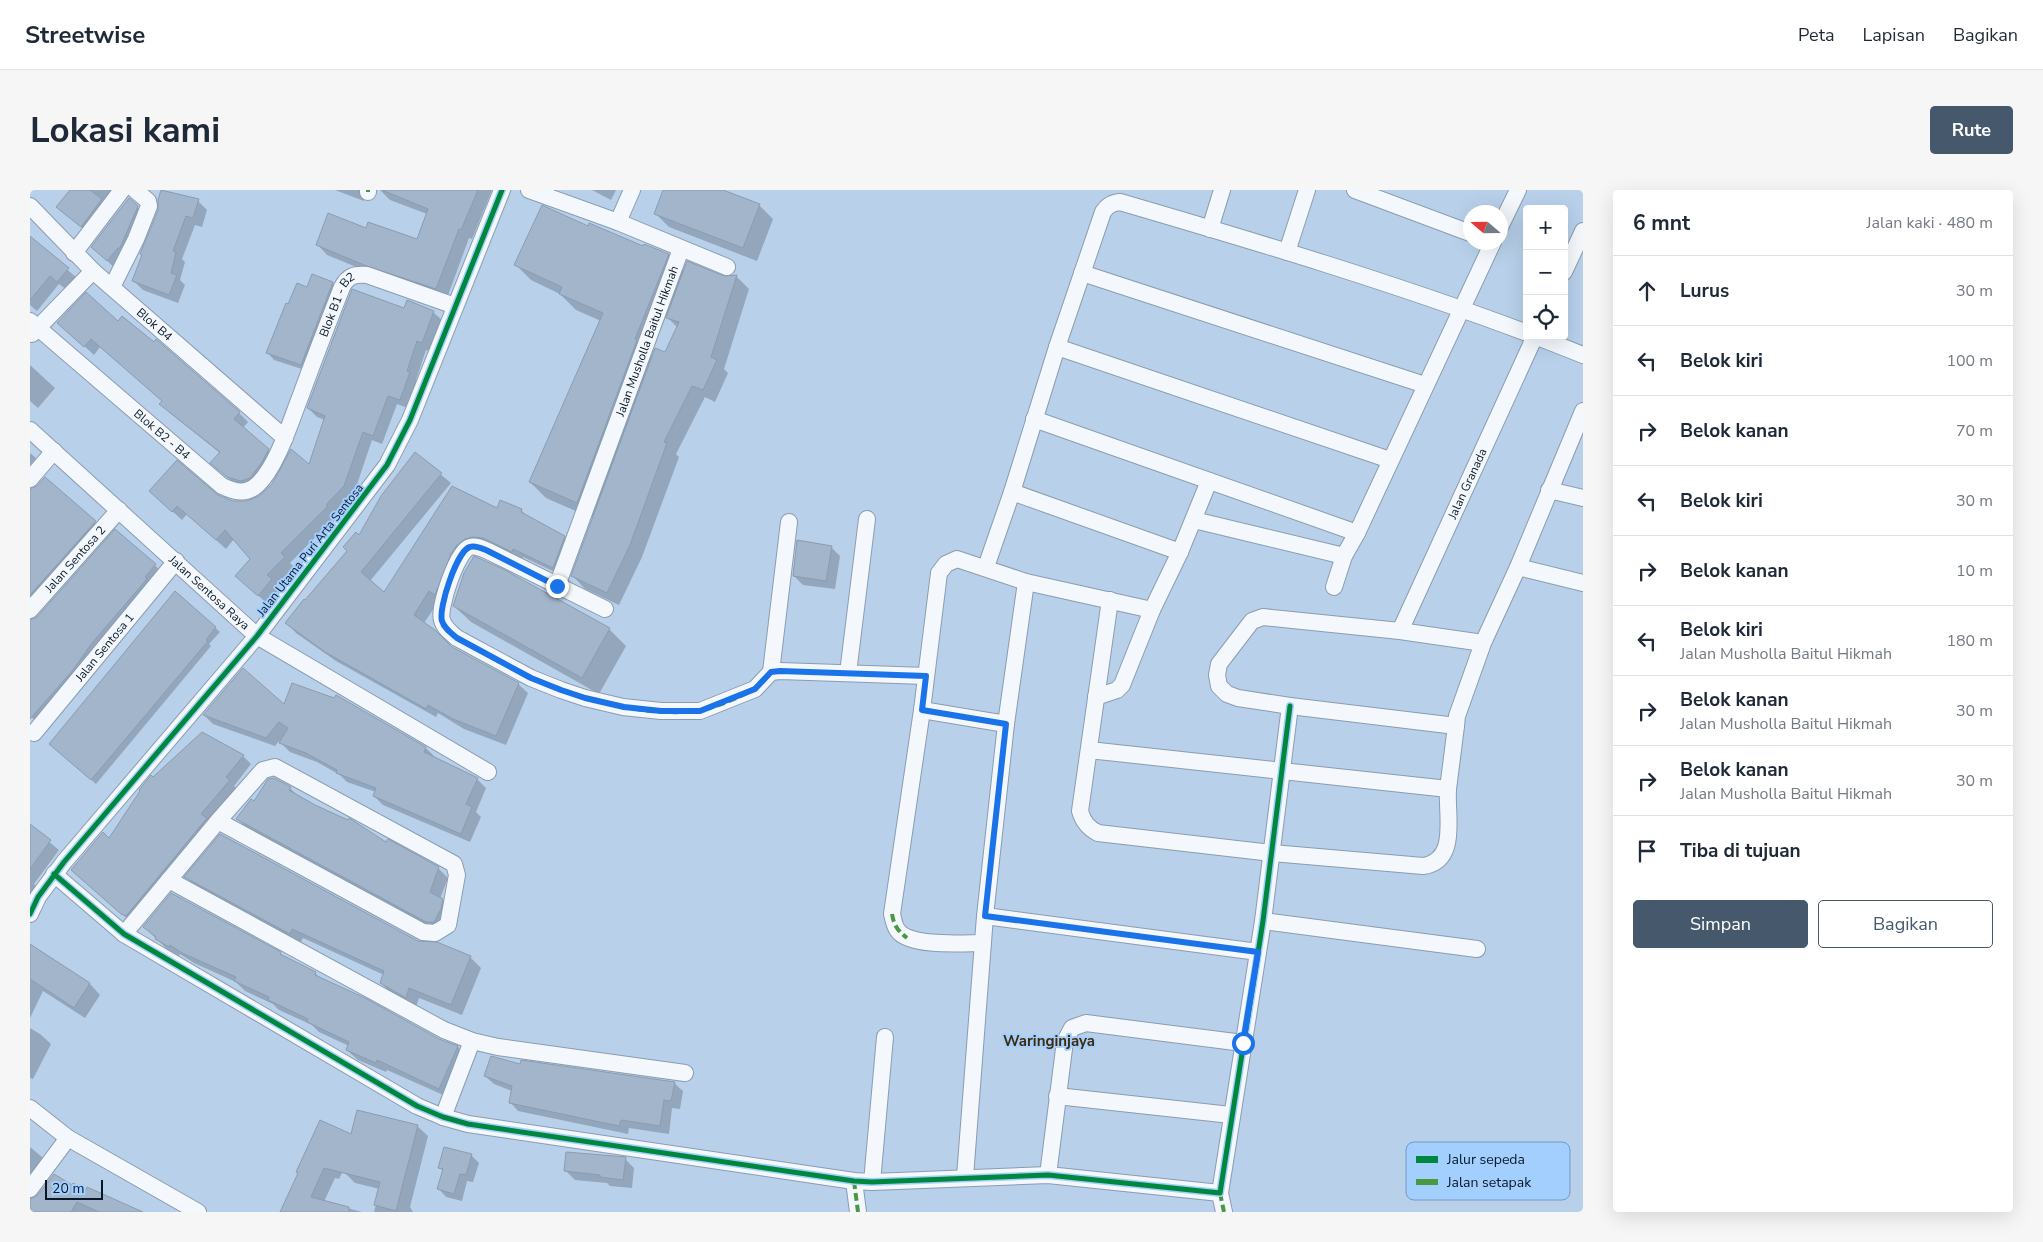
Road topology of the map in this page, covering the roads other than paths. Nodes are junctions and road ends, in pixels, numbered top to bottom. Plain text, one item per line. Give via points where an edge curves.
1 (122, 190) edge
2 (135, 190) edge
3 (502, 190) edge
4 (529, 190) edge
5 (632, 190) edge
6 (1222, 190) edge
7 (1307, 190) edge
8 (1355, 190) edge
9 (1518, 190) edge
10 (30, 206) edge
11 (1508, 211) edge
12 (618, 222) junction
13 (1210, 229) junction
14 (1463, 230) edge
15 (1583, 231) edge
16 (681, 249) junction
17 (1489, 250) edge
18 (1287, 252) junction
19 (74, 253) junction
20 (1568, 263) edge
21 (727, 267) dead end
22 (93, 271) junction
23 (1082, 273) junction
24 (112, 287) junction
25 (455, 306) junction
26 (1463, 309) junction
27 (33, 328) edge
28 (1523, 332) edge
29 (1533, 340) edge
30 (1545, 340) edge
31 (1057, 347) junction
32 (1583, 355) edge
33 (1425, 384) junction
34 (1034, 418) junction
35 (1582, 418) edge
36 (30, 430) edge
37 (285, 438) junction
38 (54, 451) junction
39 (1390, 460) junction
40 (30, 479) edge
41 (1209, 481) junction
42 (1549, 490) junction
43 (1012, 492) junction
44 (1583, 498) edge
45 (119, 510) junction
46 (867, 519) dead end
47 (1194, 520) junction
48 (788, 522) dead end
49 (1357, 534) junction
50 (1180, 552) junction
51 (1344, 556) junction
52 (176, 561) junction
53 (986, 567) junction
54 (1518, 567) junction
55 (1026, 582) junction
56 (1583, 582) edge
57 (557, 586) junction
58 (1334, 587) dead end
59 (1110, 600) junction
60 (605, 609) dead end
61 (30, 610) edge
62 (1152, 610) junction
63 (1400, 631) junction
64 (257, 636) junction
65 (1483, 643) junction
66 (771, 672) junction
67 (848, 673) junction
68 (926, 676) junction
69 (1096, 697) junction
70 (1290, 706) junction
71 (922, 710) junction
72 (1006, 724) junction
73 (1456, 726) junction
74 (34, 733) dead end
75 (1089, 750) junction
76 (488, 772) dead end
77 (1282, 772) junction
78 (1448, 789) junction
79 (218, 821) junction
80 (1272, 853) junction
81 (54, 874) junction
82 (169, 880) junction
83 (30, 914) edge
84 (985, 916) junction
85 (1263, 921) junction
86 (124, 934) junction
87 (983, 944) junction
88 (1477, 949) dead end
89 (1258, 952) junction
90 (885, 1037) dead end
91 (472, 1041) junction
92 (1243, 1043) junction
93 (684, 1073) dead end
94 (1058, 1096) junction
95 (30, 1108) edge
96 (1231, 1115) junction
97 (443, 1117) junction
98 (68, 1138) junction
99 (1048, 1175) junction
100 (965, 1177) junction
101 (854, 1181) junction
102 (872, 1182) junction
103 (30, 1189) edge
104 (1220, 1193) junction
105 (198, 1212) edge
106 (858, 1212) edge
107 (1224, 1212) edge

1 - 19 street
2 - 24 street via 148,201 149,206
3 - 25 street, Jalan Utama Puri Arta Sentosa
4 - 12 street, Jalan Musholla Baitul Hikmah
5 - 12 street
6 - 13 street
7 - 18 street
8 - 14 street
9 - 11 street
10 - 19 street, Blok B4
12 - 16 street, Jalan Musholla Baitul Hikmah
13 - 18 street
13 - 23 street via 1113,202 1103,212
15 - 20 street
16 - 21 street
16 - 57 street, Jalan Musholla Baitul Hikmah
17 - 26 street
18 - 26 street
19 - 22 street, Blok B4
22 - 24 street, Blok B4
22 - 27 street
23 - 31 street
23 - 33 street
24 - 37 street, Blok B4
25 - 37 street, Blok B1 - B2 via 367,275 356,274 347,278
25 - 64 street, Jalan Utama Puri Arta Sentosa via 410,420 387,465
26 - 28 street
26 - 33 street
27 - 37 street, Blok B2 - B4 via 230,490 244,492 257,485 269,470
29 - 63 street, Jalan Granada
30 - 32 street
31 - 34 street
31 - 39 street
33 - 39 street
34 - 41 street
34 - 43 street
35 - 42 street
36 - 38 street, Jalan Sentosa Raya
38 - 40 street
38 - 45 street, Jalan Sentosa Raya
39 - 49 street
41 - 47 street
41 - 49 street
42 - 44 street
42 - 54 street
43 - 50 street
43 - 53 street
45 - 52 street, Jalan Sentosa Raya
45 - 61 street, Jalan Sentosa 2
46 - 67 street
47 - 50 street
47 - 51 street
48 - 66 street
49 - 51 street
50 - 62 street
51 - 58 street
52 - 64 street, Jalan Sentosa Raya
52 - 74 street, Jalan Sentosa 1
53 - 55 street
53 - 68 street via 957,559 946,564 939,573
54 - 56 street
54 - 65 street
55 - 59 street
55 - 72 street
57 - 60 street
57 - 66 street via 488,551 469,547 457,559 441,619 446,629 457,638 531,678 585,698 624,707 700,711 755,689
59 - 62 street
59 - 69 street
62 - 69 street via 1122,685
63 - 65 street
63 - 70 street via 1269,617 1252,621 1219,664 1216,675 1219,686 1238,698
64 - 76 street, Jalan Sentosa Raya
64 - 81 street, Jalan Utama Puri Arta Sentosa
65 - 73 street
66 - 67 street
67 - 68 street
68 - 71 street
69 - 75 street
70 - 73 street
70 - 77 street
71 - 72 street
71 - 87 street via 892,914 894,925 899,932 915,941
72 - 84 street
73 - 78 street
75 - 77 street
75 - 80 street via 1080,811 1089,828 1098,833
77 - 78 street
77 - 80 street
78 - 80 street via 1447,847 1430,865
79 - 79 street via 263,770 270,767 282,769 454,864 457,875 448,925 435,933 423,932
79 - 82 street
80 - 85 street
81 - 83 street, Jalan Utama Puri Arta Sentosa
81 - 86 street
82 - 86 street
82 - 91 street via 444,1030
84 - 87 street
84 - 89 street
85 - 88 street
85 - 89 street
86 - 97 street via 417,1106
87 - 100 street
89 - 92 street
90 - 102 street
91 - 93 street
91 - 97 street
92 - 94 street via 1078,1024 1065,1041
92 - 96 street
94 - 96 street
94 - 99 street
95 - 98 street
96 - 104 street
97 - 101 street via 468,1124
98 - 103 street
98 - 105 street
99 - 100 street
99 - 104 street
100 - 102 street
101 - 102 street
101 - 106 street
104 - 107 street

